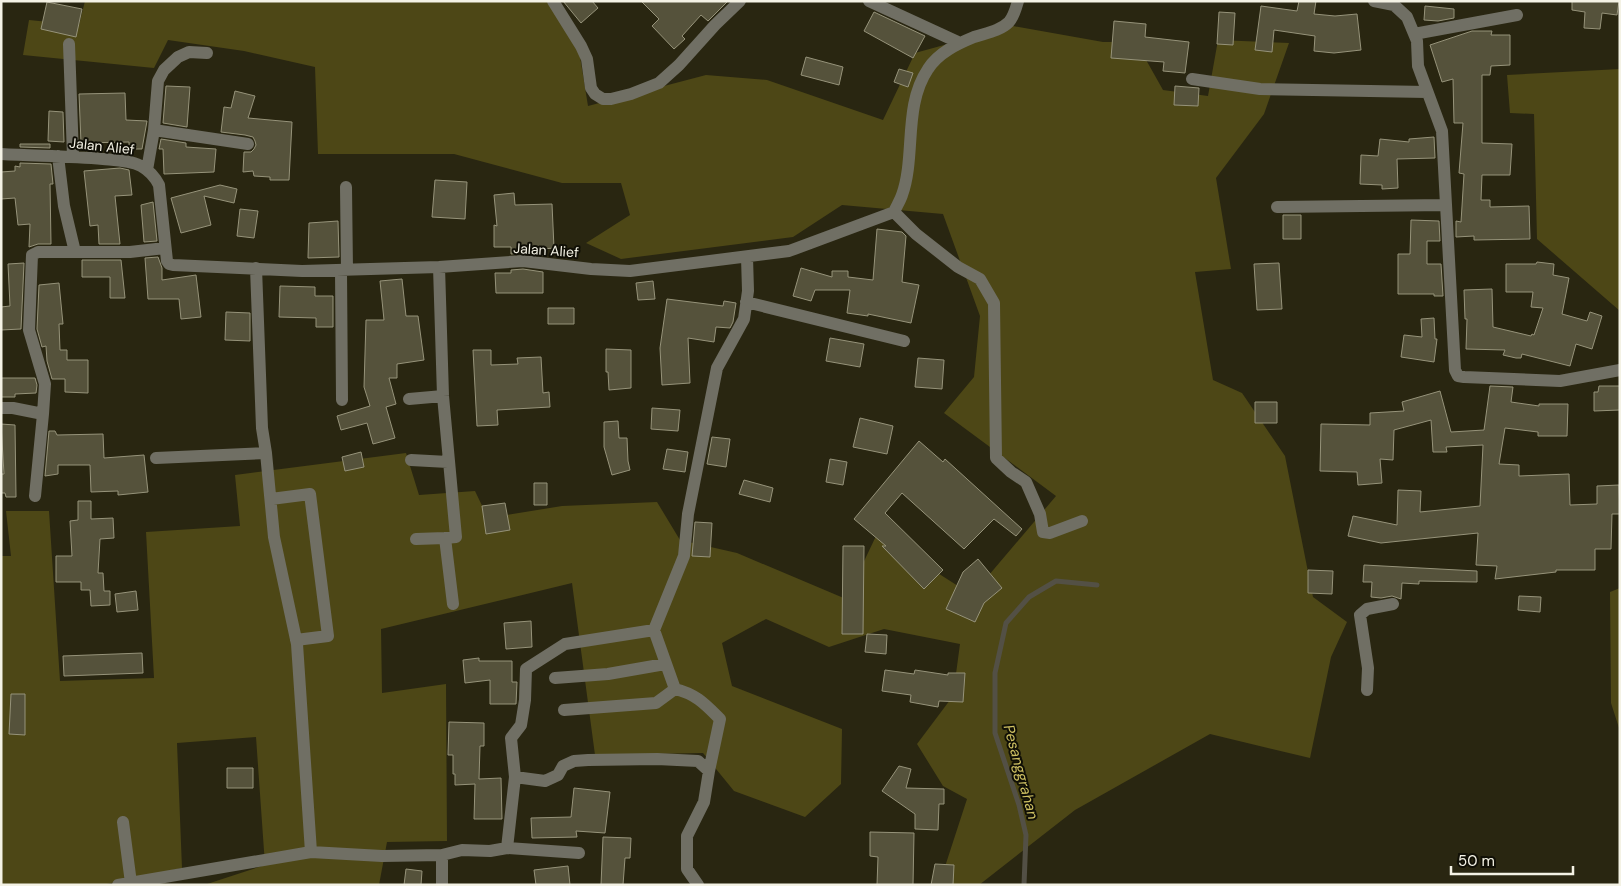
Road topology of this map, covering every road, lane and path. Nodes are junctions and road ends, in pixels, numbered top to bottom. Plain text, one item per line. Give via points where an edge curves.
1 (553, 1) edge
2 (740, 1) edge
3 (869, 1) edge
4 (1018, 1) edge
5 (1374, 1) edge
6 (1517, 15) dead end
7 (1414, 34) junction
8 (960, 43) junction
9 (69, 44) dead end
10 (207, 53) dead end
11 (1192, 79) dead end
12 (1427, 92) junction
13 (154, 130) junction
14 (248, 144) dead end
15 (1, 154) edge
16 (58, 156) junction
17 (73, 156) junction
18 (147, 170) junction
19 (346, 187) dead end
20 (1446, 205) junction
21 (1277, 207) dead end
22 (894, 212) junction
23 (165, 248) junction
24 (75, 252) junction
25 (747, 257) junction
26 (439, 267) junction
27 (256, 268) junction
28 (344, 270) junction
29 (746, 302) junction
30 (904, 341) dead end
31 (1620, 370) edge
32 (443, 396) junction
33 (409, 399) dead end
34 (342, 400) dead end
35 (1, 408) edge
36 (43, 414) junction
37 (266, 453) junction
38 (156, 458) dead end
39 (411, 460) dead end
40 (448, 462) junction
41 (35, 496) dead end
42 (271, 500) junction
43 (1082, 521) dead end
44 (445, 538) junction
45 (416, 539) dead end
46 (453, 604) dead end
47 (1393, 604) dead end
48 (654, 630) junction
49 (296, 640) junction
50 (666, 664) junction
51 (555, 678) dead end
52 (675, 689) junction
53 (1367, 690) dead end
54 (564, 710) dead end
55 (709, 771) junction
56 (515, 777) junction
57 (123, 822) dead end
58 (508, 848) junction
59 (311, 852) junction
60 (579, 853) dead end
61 (442, 854) junction
62 (131, 883) junction
63 (118, 885) edge
64 (442, 885) edge
65 (698, 885) edge

1 - 2 street via 587,59 595,94 611,99 659,84
3 - 8 street
4 - 8 street via 1012,17 1001,28
5 - 7 street via 1394,5 1407,17
6 - 7 street
7 - 12 street via 1418,66
8 - 22 street via 938,56 920,86 912,118 906,178
9 - 17 street
10 - 13 street via 189,52 164,70 158,81
11 - 12 street via 1260,89
12 - 20 street via 1442,131
13 - 14 street
13 - 18 street
15 - 16 street, Jalan Alief
16 - 17 street, Jalan Alief
16 - 24 street via 64,206
17 - 18 street, Jalan Alief via 128,162
18 - 23 street, Jalan Alief via 155,176 159,186
19 - 28 street
20 - 21 street
20 - 31 street via 1455,370 1458,376 1560,381
22 - 25 street, Jalan Alief via 789,251
22 - 43 street via 916,234 980,280 994,304 996,458 1026,482 1040,514 1043,532 1050,533
23 - 24 street
23 - 27 street, Jalan Alief via 167,260 173,265
24 - 36 street via 38,252 32,255 31,260 29,330 45,384
25 - 26 street, Jalan Alief via 630,271 523,261
25 - 29 street
26 - 28 street, Jalan Alief
26 - 32 street
27 - 28 street, Jalan Alief
27 - 37 street via 262,428
28 - 34 street
29 - 30 street
29 - 48 street via 744,319 717,368 688,514 684,556
32 - 33 street
32 - 40 street
35 - 36 street
36 - 41 street
37 - 38 street
37 - 42 street
39 - 40 street
40 - 44 street via 456,537
42 - 49 street via 274,537
42 - 49 street via 310,494 328,636
44 - 45 street
44 - 46 street
47 - 53 street via 1366,609 1360,615
48 - 50 street
48 - 56 street via 565,644 526,669 521,725 511,738
49 - 59 street
50 - 51 street via 608,674
50 - 52 street
52 - 54 street via 656,703
52 - 55 street via 702,701 720,719
55 - 56 street via 698,761 588,760 563,766 558,775 545,780
55 - 65 street via 704,802 687,836 686,869
56 - 58 street
57 - 62 street
58 - 60 street
58 - 61 street
59 - 61 street via 382,856
59 - 62 street
61 - 64 street
62 - 63 street

